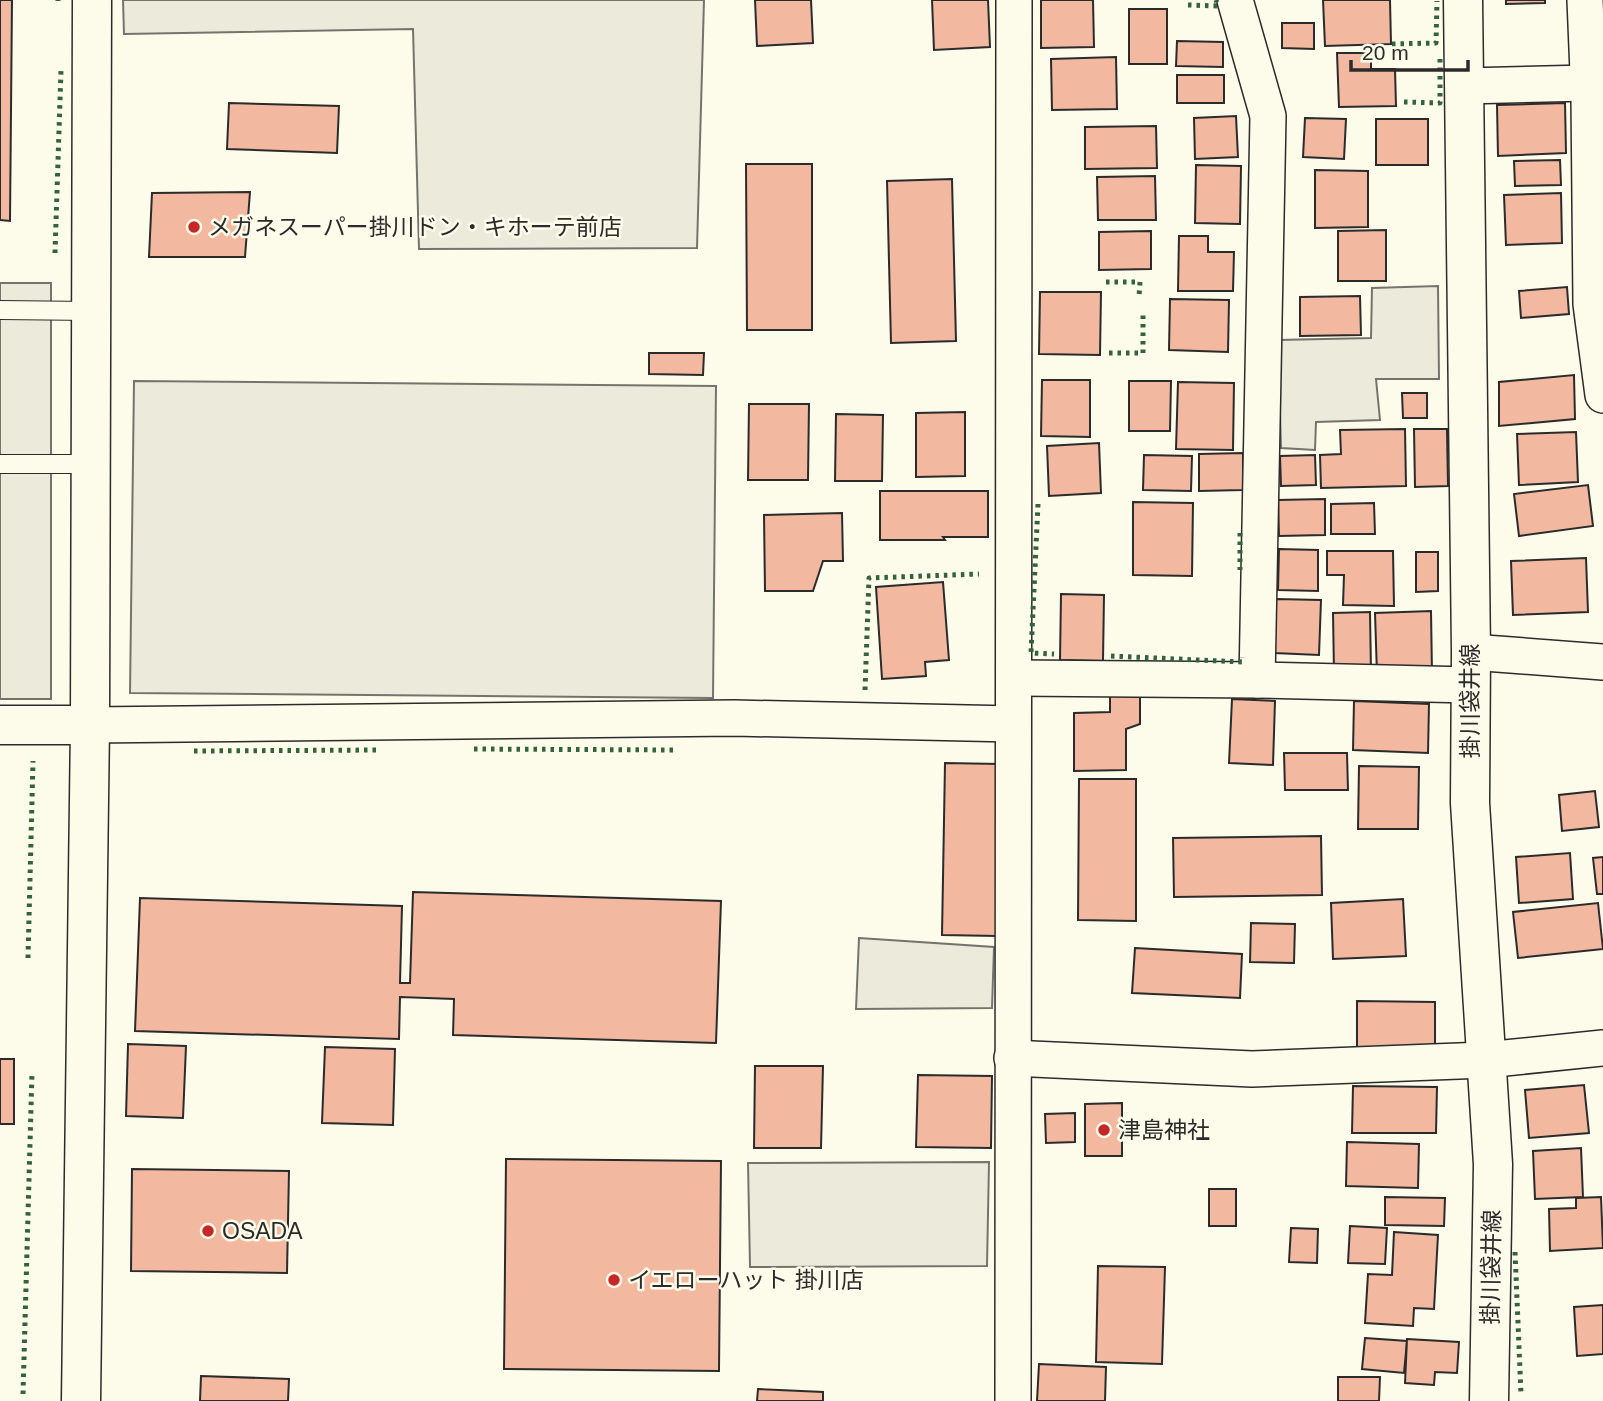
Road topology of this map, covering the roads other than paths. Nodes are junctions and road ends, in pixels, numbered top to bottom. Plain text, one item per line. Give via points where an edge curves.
1 (92, 0) edge
2 (1014, 0) edge
3 (1235, 0) edge
4 (1463, 0) edge
5 (1585, 0) edge
6 (1464, 86) junction
7 (1593, 92) edge
8 (0, 310) edge
9 (91, 311) junction
10 (1603, 396) edge
11 (0, 464) edge
12 (91, 464) junction
13 (1603, 662) edge
14 (1470, 668) junction
15 (1014, 678) junction
16 (1257, 680) junction
17 (1013, 723) junction
18 (0, 725) edge
19 (90, 725) junction
20 (1603, 1048) edge
21 (1012, 1058) junction
22 (1485, 1060) junction
23 (81, 1401) edge
24 (1013, 1401) edge
25 (1489, 1401) edge

1 - 9 street
2 - 15 street
3 - 16 street via 1268,116
4 - 6 street, 掛川袋井線
5 - 7 street
6 - 7 street
6 - 14 street, 掛川袋井線
7 - 10 street via 1591,304
8 - 9 lane
9 - 12 street
11 - 12 lane
12 - 19 street
13 - 14 street
14 - 16 street
14 - 22 street, 掛川袋井線 via 1471,803
15 - 16 street
15 - 17 street
17 - 19 street via 734,718
17 - 21 street
18 - 19 street
19 - 23 street
20 - 22 street
21 - 22 street via 1252,1069
21 - 24 street
22 - 25 street, 掛川袋井線 via 1493,1164

